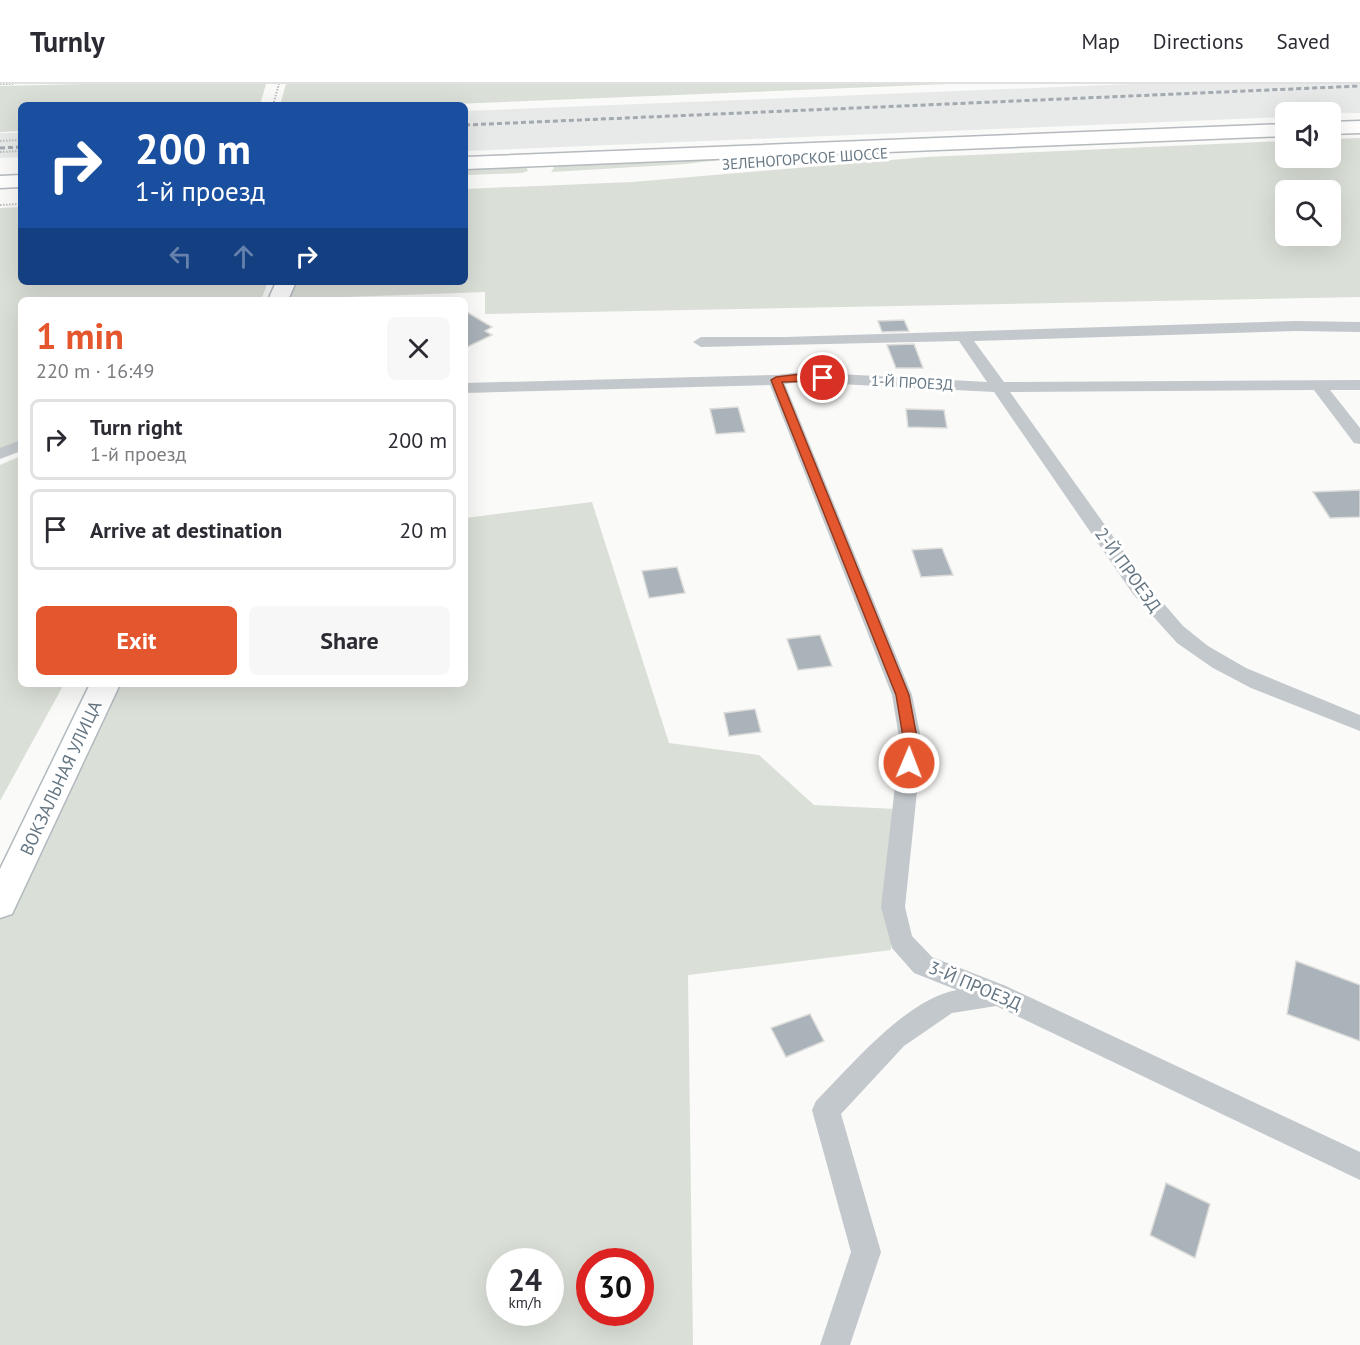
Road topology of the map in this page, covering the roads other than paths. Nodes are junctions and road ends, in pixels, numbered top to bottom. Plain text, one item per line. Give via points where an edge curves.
1 (1360, 127) edge
2 (1341, 128) edge
3 (1275, 130) edge
4 (468, 163) edge
5 (522, 170) junction
6 (468, 180) edge
7 (18, 181) edge
8 (0, 182) edge
9 (18, 199) edge
10 (0, 200) edge
11 (1360, 327) edge
12 (964, 337) junction
13 (701, 342) dead end
14 (785, 342) junction
15 (801, 377) junction
16 (776, 380) junction
17 (1360, 385) edge
18 (1319, 386) junction
19 (998, 387) junction
20 (468, 388) edge
21 (1360, 439) edge
22 (18, 446) edge
23 (0, 454) edge
24 (104, 687) edge
25 (1360, 723) edge
26 (0, 904) edge
27 (997, 994) junction
28 (1360, 1166) edge
29 (835, 1345) edge

1 - 2 main road
3 - 5 main road, ЗЕЛЕНОГОРСКОЕ ШОССЕ
4 - 5 main road, ЗЕЛЕНОГОРСКОЕ ШОССЕ
5 - 6 main road, ЗЕЛЕНОГОРСКОЕ ШОССЕ
7 - 8 main road
9 - 10 main road
11 - 12 street
12 - 14 street
12 - 19 street, 2-Й ПРОЕЗД
13 - 14 street
14 - 15 street
15 - 16 street, 1-Й ПРОЕЗД
15 - 19 street, 1-Й ПРОЕЗД
16 - 20 street, 1-Й ПРОЕЗД
16 - 27 street, 3-Й ПРОЕЗД via 902,695 911,743 893,907 901,941 924,965
17 - 18 street, 1-Й ПРОЕЗД
18 - 19 street, 1-Й ПРОЕЗД
18 - 21 street
19 - 25 street, 2-Й ПРОЕЗД via 1167,623 1199,651 1248,679
22 - 23 street
24 - 26 street, ВОКЗАЛЬНАЯ УЛИЦА
27 - 28 street, 3-Й ПРОЕЗД
27 - 29 street via 946,1003 895,1038 826,1110 866,1252

